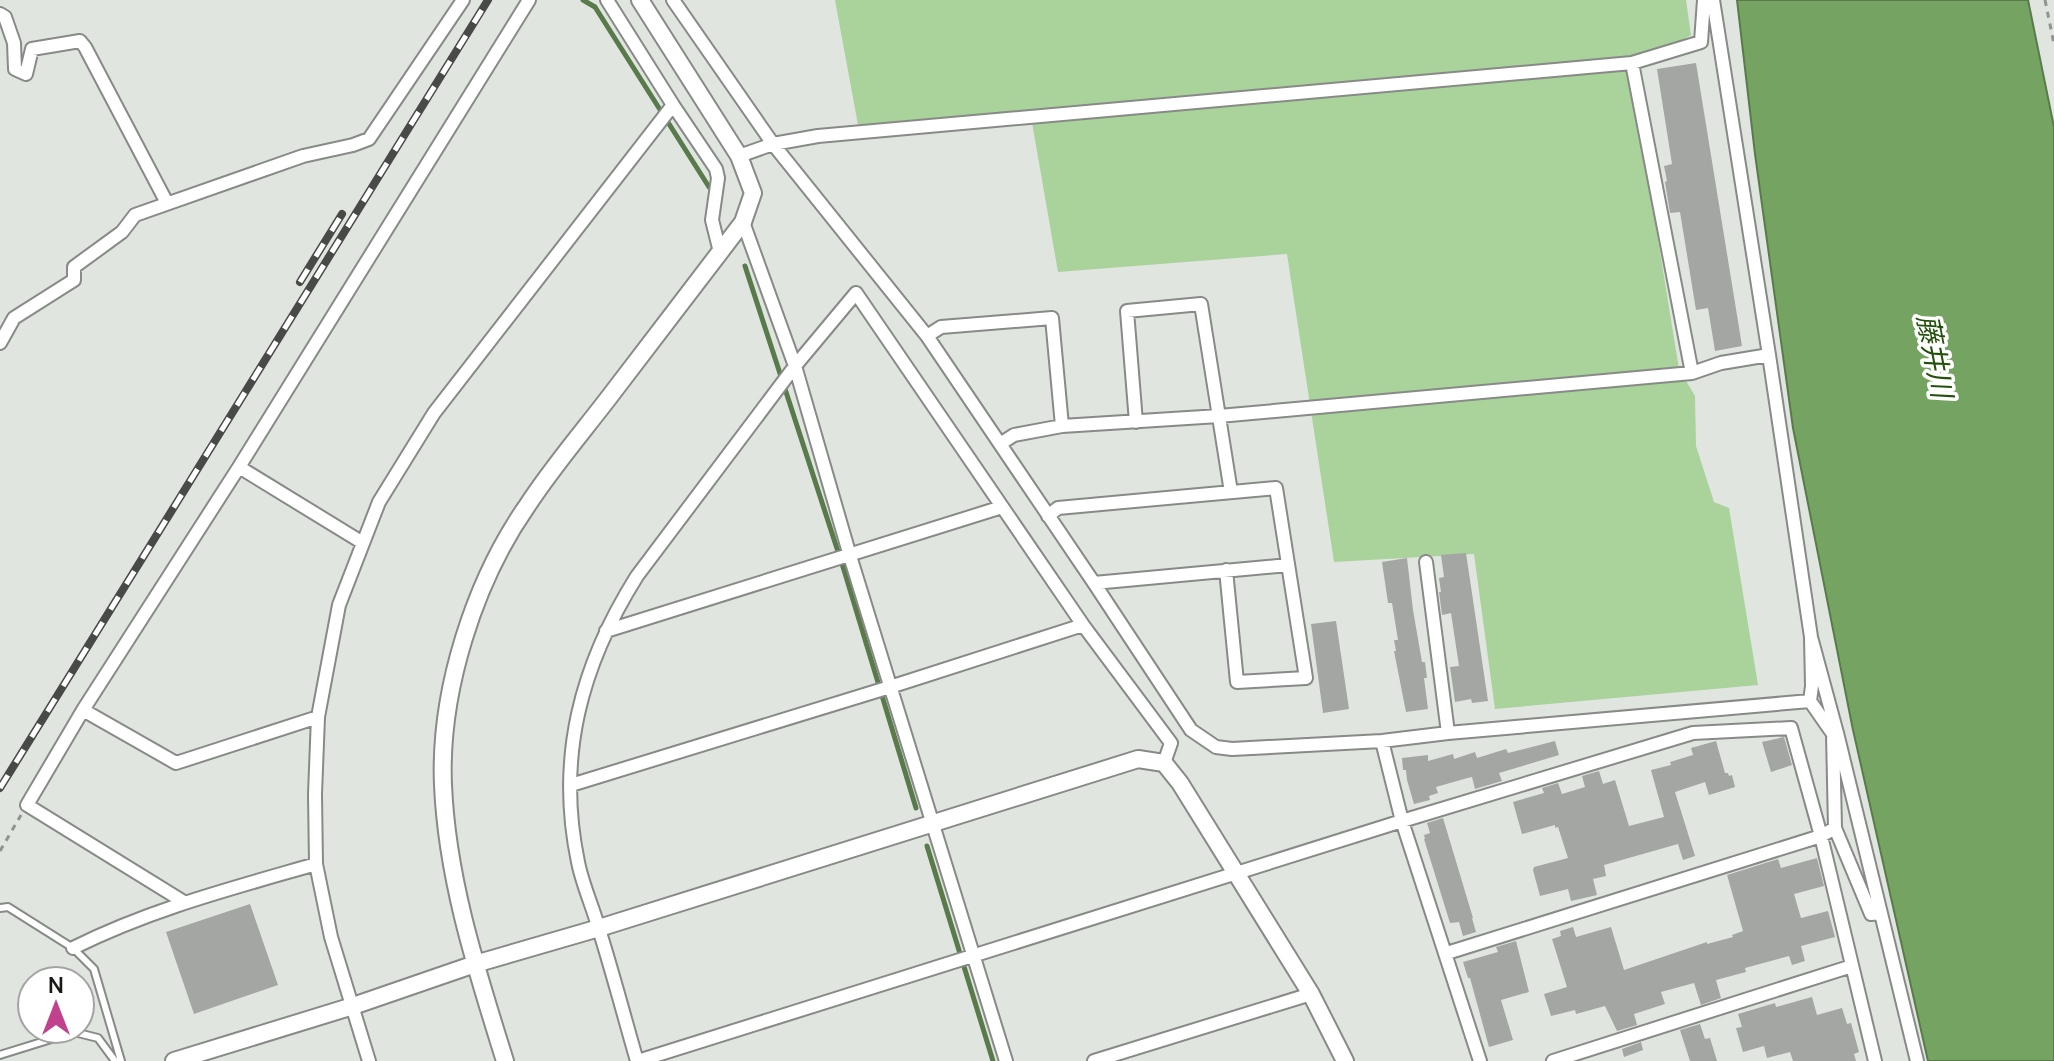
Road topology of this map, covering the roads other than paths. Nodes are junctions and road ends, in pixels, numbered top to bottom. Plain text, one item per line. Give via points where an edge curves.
1 (463, 0) edge
2 (529, 0) edge
3 (607, 0) edge
4 (640, 0) edge
5 (673, 0) edge
6 (1704, 0) edge
7 (1713, 0) edge
8 (0, 14) edge
9 (1632, 63) junction
10 (670, 109) junction
11 (773, 144) junction
12 (739, 156) junction
13 (167, 203) junction
14 (743, 222) junction
15 (720, 252) junction
16 (927, 336) junction
17 (0, 343) edge
18 (1769, 355) junction
19 (792, 371) junction
20 (1692, 373) junction
21 (1219, 416) junction
22 (1136, 422) junction
23 (1062, 426) junction
24 (1000, 444) junction
25 (239, 467) junction
26 (1231, 492) junction
27 (1002, 507) junction
28 (1048, 516) junction
29 (363, 543) junction
30 (843, 558) junction
31 (1426, 562) dead end
32 (1288, 565) junction
33 (1226, 570) junction
34 (1094, 583) junction
35 (1083, 625) junction
36 (606, 631) junction
37 (1811, 637) junction
38 (883, 689) junction
39 (1810, 701) junction
40 (83, 710) junction
41 (318, 717) junction
42 (1191, 730) junction
43 (1448, 733) junction
44 (1835, 733) junction
45 (1382, 741) junction
46 (1171, 743) junction
47 (1164, 763) junction
48 (571, 785) junction
49 (1402, 821) junction
50 (932, 823) junction
51 (1835, 828) junction
52 (1821, 836) junction
53 (316, 864) junction
54 (1237, 874) junction
55 (184, 902) junction
56 (0, 908) edge
57 (1880, 913) junction
58 (599, 928) junction
59 (73, 948) junction
60 (1447, 953) junction
61 (971, 957) junction
62 (475, 964) junction
63 (1852, 966) junction
64 (1311, 994) junction
65 (353, 1006) junction
66 (0, 1055) edge
67 (115, 1061) edge
68 (121, 1061) edge
69 (174, 1061) edge
70 (369, 1061) edge
71 (505, 1061) edge
72 (637, 1061) edge
73 (1006, 1061) edge
74 (1094, 1061) edge
75 (1345, 1061) edge
76 (1480, 1061) edge
77 (1553, 1061) edge
78 (1875, 1061) edge
79 (1917, 1061) edge

1 - 13 street via 369,139
2 - 25 street
3 - 10 street
4 - 12 street
5 - 11 street
6 - 9 street via 1701,42
7 - 18 street
8 - 13 street via 14,43 15,69 26,74 32,49 80,41
9 - 11 street
9 - 20 street
10 - 15 street via 716,169 712,220
10 - 29 street via 434,413 379,502
11 - 12 street
11 - 16 street
12 - 14 street via 753,193
13 - 17 street via 135,215 122,232 74,267 74,280 14,318
14 - 15 street
14 - 19 street
15 - 62 street via 526,506 489,570 460,647 443,737 443,785 452,869
16 - 23 street via 941,327 1052,318
16 - 24 street
18 - 20 street
18 - 37 street
19 - 27 street via 856,293
19 - 30 street
19 - 36 street via 637,576
20 - 21 street
21 - 22 street
21 - 22 street via 1201,304 1127,311
21 - 26 street
22 - 23 street
23 - 24 street via 1014,435
24 - 28 street
25 - 29 street
25 - 40 street
26 - 28 street via 1058,508
26 - 32 street via 1276,488
27 - 30 street
27 - 35 street
28 - 34 street
29 - 41 street via 339,605
30 - 36 street
30 - 38 street
31 - 43 street
32 - 33 street
32 - 33 street via 1306,678 1237,682
33 - 34 street
34 - 42 street
35 - 38 street
35 - 46 street
36 - 48 street via 579,705
37 - 39 street
37 - 44 street
38 - 48 street
38 - 50 street
39 - 43 street
39 - 44 street
40 - 41 street via 176,763
40 - 55 street via 27,805
41 - 53 street
42 - 45 street via 1216,747 1232,749
42 - 46 street
43 - 45 street
44 - 51 street
44 - 57 street
45 - 49 street
46 - 47 street
47 - 50 street via 1138,759
47 - 54 street
48 - 58 street via 578,863
49 - 52 street via 1693,733 1791,728
49 - 54 street
49 - 60 street
50 - 58 street
50 - 61 street
51 - 52 street
51 - 57 street via 1871,914
52 - 60 street
52 - 63 street
53 - 55 street
53 - 65 street
54 - 61 street
54 - 64 street
55 - 59 street
56 - 59 lane via 8,907
57 - 79 street
58 - 62 street
58 - 72 street
59 - 68 lane via 94,969
60 - 76 street
61 - 72 street
61 - 73 street
62 - 65 street
62 - 71 street
63 - 77 street
63 - 78 street
64 - 74 street
64 - 75 street
65 - 69 street
65 - 70 street
66 - 67 lane via 74,1032 98,1038

